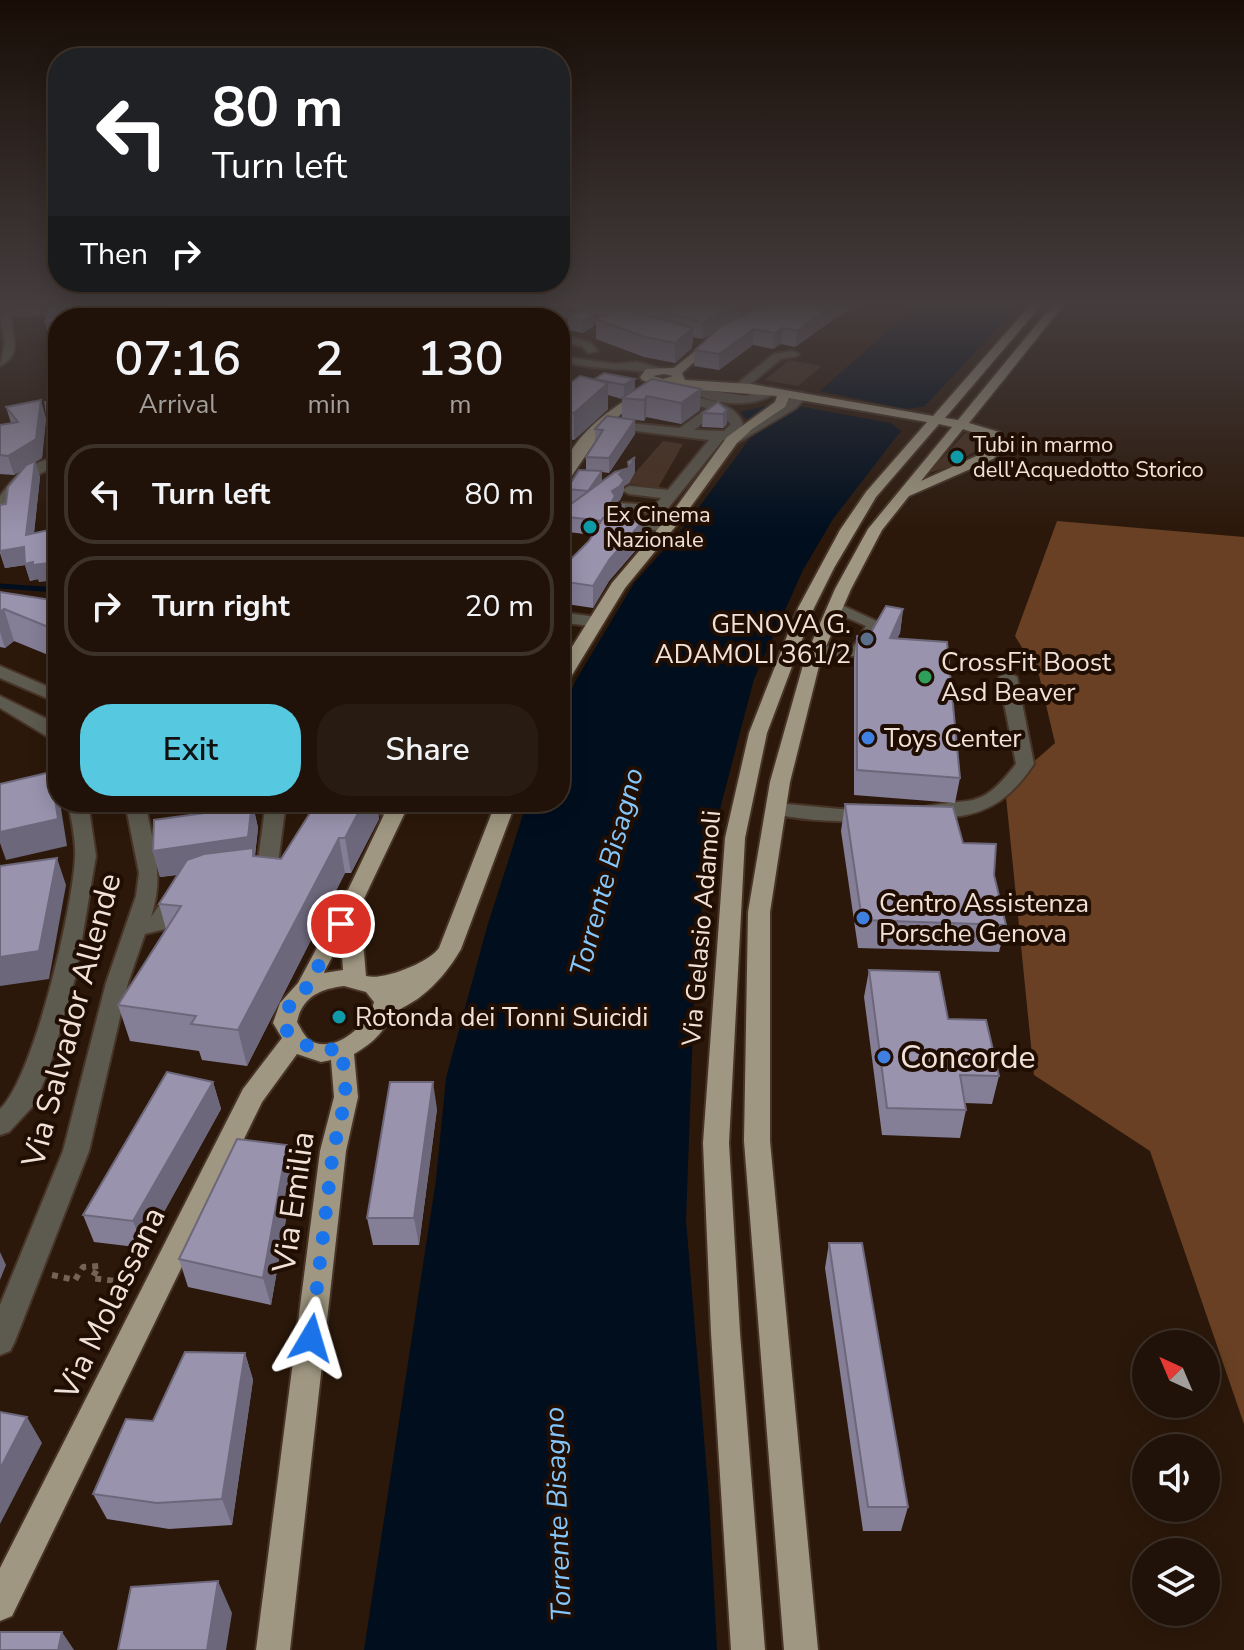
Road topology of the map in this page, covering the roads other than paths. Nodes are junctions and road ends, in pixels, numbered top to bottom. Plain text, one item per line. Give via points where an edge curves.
1 (652, 379) edge
2 (664, 379) edge
3 (665, 379) edge
4 (689, 379) edge
5 (754, 379) edge
6 (974, 379) edge
7 (981, 379) edge
8 (747, 386) junction
9 (770, 391) junction
10 (784, 393) junction
11 (806, 397) junction
12 (609, 403) edge
13 (628, 403) junction
14 (717, 406) junction
15 (938, 421) junction
16 (604, 423) junction
17 (683, 432) junction
18 (725, 438) junction
19 (48, 462) edge
20 (570, 472) edge
21 (629, 490) dead end
22 (672, 495) junction
23 (896, 500) junction
24 (0, 506) edge
25 (622, 507) edge
26 (659, 510) junction
27 (665, 530) junction
28 (835, 607) junction
29 (570, 618) edge
30 (596, 622) junction
31 (816, 651) junction
32 (570, 664) edge
33 (0, 671) edge
34 (1008, 677) dead end
35 (48, 693) edge
36 (0, 701) edge
37 (48, 729) edge
38 (776, 809) junction
39 (79, 812) edge
40 (137, 812) edge
41 (267, 812) edge
42 (275, 812) edge
43 (396, 812) edge
44 (502, 812) edge
45 (913, 813) edge
46 (884, 814) edge
47 (250, 820) edge
48 (238, 876) edge
49 (196, 882) edge
50 (350, 908) junction
51 (134, 929) junction
52 (441, 963) junction
53 (365, 983) junction
54 (308, 987) junction
55 (385, 1009) junction
56 (294, 1040) junction
57 (342, 1049) junction
58 (0, 1125) edge
59 (0, 1341) edge
60 (0, 1604) edge
61 (273, 1650) edge
62 (748, 1650) edge
63 (801, 1650) edge

1 - 13 main road
2 - 14 street
3 - 9 street via 697,393 749,400
4 - 8 main road
5 - 8 street
6 - 15 main road, Via Gelasio Adamoli
7 - 15 main road, Via Gelasio Adamoli
8 - 9 main road
9 - 10 main road
10 - 11 main road
10 - 18 main road via 781,404
11 - 15 main road
11 - 18 street
12 - 13 street
13 - 16 main road
14 - 17 street
14 - 18 street via 737,424
15 - 23 main road, Via Gelasio Adamoli
15 - 23 main road via 994,435 1001,444 988,456
15 - 62 main road, Via Gelasio Adamoli via 871,495 814,589 781,669 737,819 716,1140
16 - 17 street
16 - 20 main road via 581,444
17 - 18 street
18 - 22 street
18 - 27 main road
19 - 24 street via 17,481
21 - 22 street
22 - 26 street
23 - 28 main road, Via Gelasio Adamoli
25 - 26 street
26 - 27 street via 648,522
27 - 30 main road
28 - 31 main road, Via Gelasio Adamoli
28 - 31 street via 875,624 858,652
29 - 30 street
30 - 32 main road
31 - 38 main road, Via Gelasio Adamoli
33 - 35 street
34 - 45 street via 1025,764 1007,790 989,805
36 - 37 street
38 - 46 street
38 - 63 main road, Via Gelasio Adamoli via 759,912 757,1141
39 - 58 street via 86,856 65,975 36,1072 21,1105
40 - 51 street, Via Salvador Allende via 149,873 147,896
41 - 47 street
42 - 48 street via 267,871
43 - 50 main road
44 - 52 main road
49 - 51 street via 176,896 157,924
50 - 53 main road
50 - 54 main road
51 - 59 street, Via Salvador Allende via 76,1151
52 - 53 main road
52 - 55 main road via 412,994
53 - 54 main road via 331,979
53 - 55 main road via 383,997
54 - 56 main road via 286,1013
55 - 57 main road via 373,1034
56 - 57 main road via 317,1050
56 - 60 main road, Via Molassana via 252,1096
57 - 61 main road, Via Emilia via 346,1097 333,1151

